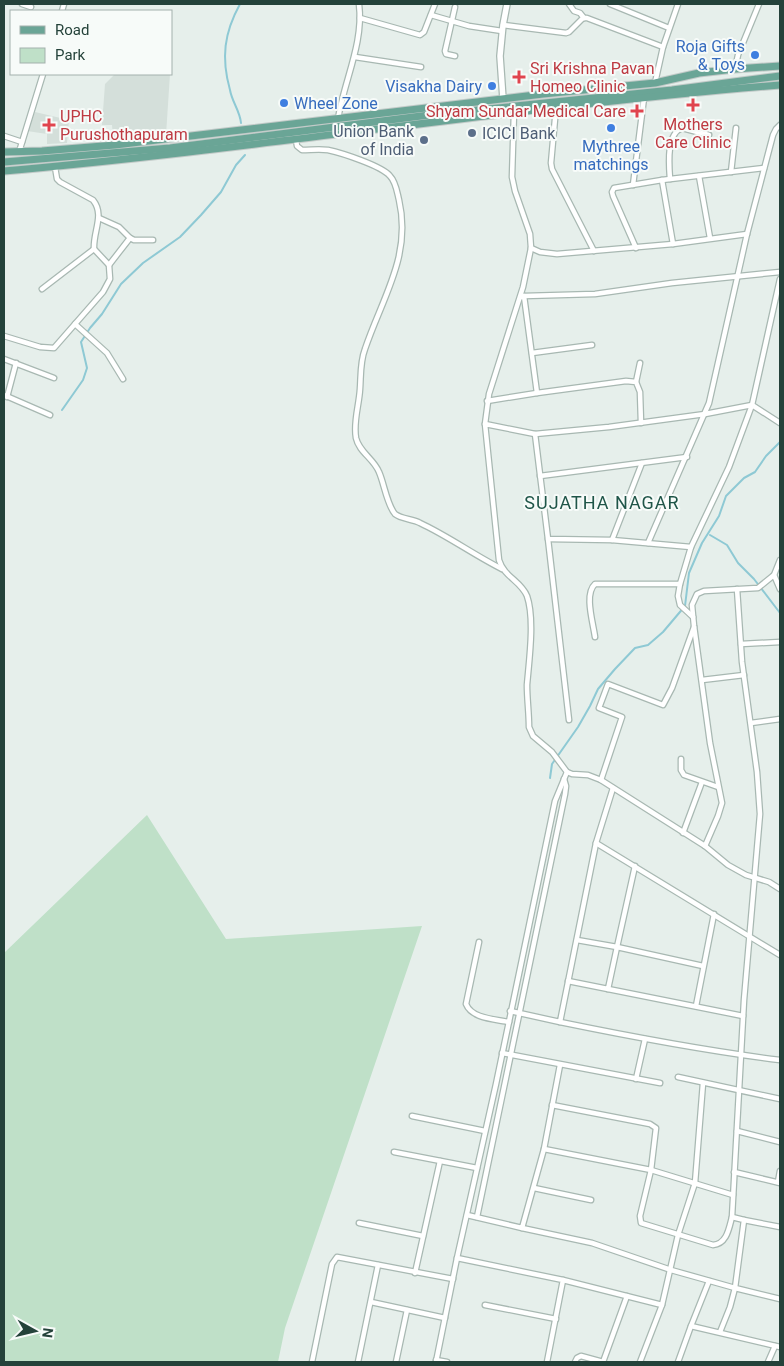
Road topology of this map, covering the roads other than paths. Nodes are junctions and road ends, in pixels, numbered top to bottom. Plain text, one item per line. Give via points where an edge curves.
1 (22, 4) edge
2 (359, 4) edge
3 (435, 4) edge
4 (507, 4) edge
5 (569, 4) edge
6 (610, 4) edge
7 (678, 4) edge
8 (759, 4) edge
9 (32, 7) dead end
10 (455, 7) dead end
11 (431, 15) junction
12 (360, 18) junction
13 (584, 18) junction
14 (452, 21) junction
15 (503, 28) junction
16 (670, 28) junction
17 (663, 47) junction
18 (455, 56) dead end
19 (354, 57) junction
20 (780, 66) edge
21 (421, 68) dead end
22 (735, 68) junction
23 (43, 75) edge
24 (780, 76) edge
25 (655, 83) junction
26 (780, 85) edge
27 (644, 98) junction
28 (503, 99) junction
29 (556, 108) junction
30 (514, 112) junction
31 (338, 119) junction
32 (780, 125) edge
33 (736, 128) dead end
34 (709, 135) dead end
35 (4, 136) edge
36 (296, 140) junction
37 (22, 142) junction
38 (4, 152) edge
39 (19, 152) junction
40 (4, 162) edge
41 (55, 167) junction
42 (764, 168) junction
43 (4, 171) edge
44 (731, 172) junction
45 (699, 176) junction
46 (670, 179) junction
47 (662, 180) junction
48 (633, 184) junction
49 (99, 218) junction
50 (747, 234) junction
51 (130, 238) junction
52 (710, 238) junction
53 (153, 240) dead end
54 (673, 244) junction
55 (531, 248) junction
56 (636, 248) junction
57 (94, 249) junction
58 (594, 251) junction
59 (110, 265) junction
60 (780, 272) edge
61 (736, 276) junction
62 (780, 279) edge
63 (42, 289) dead end
64 (522, 297) junction
65 (76, 324) junction
66 (4, 336) edge
67 (592, 345) dead end
68 (532, 353) junction
69 (4, 359) edge
70 (16, 363) junction
71 (640, 363) dead end
72 (54, 378) dead end
73 (123, 379) dead end
74 (636, 382) junction
75 (537, 394) junction
76 (5, 396) edge
77 (487, 401) junction
78 (752, 405) junction
79 (705, 414) junction
80 (50, 415) dead end
81 (641, 423) junction
82 (780, 423) edge
83 (485, 424) junction
84 (535, 434) junction
85 (687, 457) junction
86 (642, 463) junction
87 (540, 476) junction
88 (548, 539) junction
89 (612, 540) junction
90 (648, 543) junction
91 (691, 547) junction
92 (780, 560) edge
93 (502, 569) junction
94 (774, 575) junction
95 (680, 584) junction
96 (737, 589) junction
97 (780, 589) edge
98 (693, 617) junction
99 (694, 626) junction
100 (595, 637) dead end
101 (780, 642) edge
102 (741, 644) junction
103 (744, 676) junction
104 (702, 680) junction
105 (780, 719) edge
106 (569, 720) dead end
107 (751, 723) junction
108 (681, 758) dead end
109 (566, 772) junction
110 (564, 779) junction
111 (600, 780) junction
112 (702, 782) junction
113 (718, 787) junction
114 (613, 788) junction
115 (684, 833) junction
116 (596, 843) junction
117 (705, 846) junction
118 (635, 866) junction
119 (754, 877) junction
120 (780, 889) edge
121 (714, 914) junction
122 (749, 936) junction
123 (577, 940) junction
124 (480, 942) dead end
125 (617, 947) junction
126 (780, 954) edge
127 (703, 966) junction
128 (568, 982) junction
129 (608, 989) junction
130 (696, 1006) junction
131 (510, 1011) junction
132 (519, 1013) junction
133 (743, 1016) junction
134 (508, 1022) junction
135 (560, 1022) junction
136 (645, 1039) junction
137 (502, 1053) junction
138 (511, 1054) junction
139 (742, 1055) junction
140 (780, 1060) edge
141 (560, 1065) junction
142 (678, 1077) dead end
143 (636, 1079) junction
144 (660, 1083) dead end
145 (703, 1083) junction
146 (740, 1089) junction
147 (780, 1099) edge
148 (552, 1105) junction
149 (412, 1116) dead end
150 (485, 1131) junction
151 (737, 1131) junction
152 (780, 1142) edge
153 (544, 1149) junction
154 (394, 1152) dead end
155 (440, 1161) junction
156 (477, 1168) junction
157 (651, 1170) junction
158 (780, 1171) edge
159 (734, 1172) junction
160 (475, 1178) junction
161 (485, 1180) junction
162 (695, 1183) junction
163 (779, 1183) edge
164 (534, 1188) junction
165 (733, 1195) junction
166 (591, 1200) dead end
167 (467, 1215) junction
168 (477, 1217) junction
169 (732, 1217) junction
170 (744, 1220) junction
171 (359, 1223) dead end
172 (780, 1226) edge
173 (522, 1228) junction
174 (423, 1236) junction
175 (678, 1236) junction
176 (457, 1258) junction
177 (378, 1265) junction
178 (671, 1270) junction
179 (415, 1273) junction
180 (453, 1279) junction
181 (564, 1280) junction
182 (709, 1281) junction
183 (735, 1288) junction
184 (627, 1296) junction
185 (780, 1299) edge
186 (371, 1302) junction
187 (485, 1305) dead end
188 (662, 1305) junction
189 (407, 1310) junction
190 (444, 1318) junction
191 (556, 1319) junction
192 (691, 1326) junction
193 (720, 1332) junction
194 (778, 1347) edge
195 (436, 1361) edge
196 (312, 1362) edge
197 (358, 1362) edge
198 (396, 1362) edge
199 (447, 1362) edge
200 (547, 1362) edge
201 (576, 1362) edge
202 (640, 1362) edge
203 (678, 1362) edge
204 (768, 1362) edge

1 - 9 street
2 - 12 street
3 - 11 street
4 - 15 street
5 - 13 street
6 - 16 street
7 - 16 street
8 - 22 street
10 - 14 street
11 - 12 street via 420,35
11 - 14 street
12 - 19 street
13 - 15 street via 566,33
13 - 17 street
14 - 15 street
14 - 18 street via 445,53
15 - 28 street via 500,56
16 - 17 street
17 - 25 street
19 - 21 street
19 - 31 street
20 - 22 main road
22 - 25 main road
23 - 37 street
24 - 40 main road via 162,149
25 - 28 main road
26 - 27 main road
27 - 29 main road
27 - 48 street
28 - 31 main road
29 - 30 main road
29 - 58 street via 551,163
30 - 36 main road
30 - 55 street via 512,177 530,234
31 - 39 main road via 115,145
32 - 42 street via 773,135
33 - 44 street
34 - 46 street via 682,128 677,130 669,153
35 - 37 street
36 - 41 main road
36 - 93 street via 302,150 338,152 384,170 395,183 400,206 402,235 395,275 360,367 355,420 358,445 379,471 396,515 433,529
37 - 39 street
38 - 39 main road
41 - 43 main road
41 - 49 street via 60,182 92,200 99,210
42 - 44 street
42 - 50 street
44 - 45 street
45 - 46 street
45 - 52 street
46 - 47 street
47 - 48 street
47 - 54 street
48 - 56 street via 616,187 612,193
49 - 51 street via 119,227
49 - 57 street
50 - 52 street
50 - 61 street
51 - 53 street
51 - 59 street
52 - 54 street
54 - 56 street
55 - 58 street via 557,254
55 - 64 street
56 - 58 street
57 - 59 street
57 - 63 street
59 - 65 street via 108,284
60 - 61 street
61 - 64 street via 595,294
61 - 79 street
62 - 78 street
64 - 68 street
64 - 77 street
65 - 66 street via 54,348
65 - 73 street via 106,354
67 - 68 street
68 - 75 street
69 - 70 street
70 - 72 street
70 - 76 street
71 - 74 street
74 - 75 street via 626,380
74 - 81 street via 640,392
75 - 77 street
76 - 80 street
77 - 83 street
78 - 79 street
78 - 82 street
78 - 91 street via 729,467
79 - 81 street
79 - 85 street
81 - 84 street
83 - 84 street
83 - 93 street
84 - 87 street
85 - 86 street
85 - 90 street
86 - 87 street
86 - 89 street
87 - 88 street
88 - 89 street
88 - 106 street
89 - 90 street
90 - 91 street
91 - 95 street
92 - 94 street
93 - 109 street via 524,590 528,602 529,727 533,736 552,752
94 - 96 street via 758,588
94 - 97 street
95 - 98 street via 680,604
95 - 100 street via 595,584 589,596
96 - 98 street via 696,594
96 - 102 street
98 - 99 street
99 - 104 street
99 - 111 street via 664,705 608,684 598,708 622,717
101 - 102 street
102 - 103 street
103 - 104 street
103 - 107 street
104 - 113 street
105 - 107 street
107 - 119 street via 760,802
108 - 112 street via 680,768 684,775
109 - 110 street
109 - 111 street
110 - 131 street via 555,801
110 - 132 street via 566,794
111 - 114 street
112 - 113 street
112 - 115 street
113 - 117 street via 721,808
114 - 115 street
114 - 116 street
115 - 117 street
116 - 118 street
116 - 123 street
117 - 119 street via 728,865
118 - 121 street
118 - 125 street
119 - 120 street
119 - 122 street
121 - 122 street
121 - 127 street
122 - 126 street
122 - 133 street
123 - 125 street
123 - 128 street
124 - 134 street via 466,1004 475,1015
125 - 127 street
125 - 129 street
127 - 130 street
128 - 129 street
128 - 135 street
129 - 130 street
130 - 133 street
131 - 132 street
131 - 134 street
132 - 135 street
132 - 138 street
133 - 139 street
134 - 137 street
135 - 136 street
136 - 139 street
136 - 143 street
137 - 138 street
137 - 150 street
138 - 141 street
138 - 161 street
139 - 140 street
139 - 146 street
141 - 143 street
141 - 148 street
142 - 145 street
143 - 144 street
145 - 146 street
145 - 162 street
146 - 147 street
146 - 151 street
148 - 153 street
148 - 157 street via 650,1124 656,1128
149 - 150 street
150 - 156 street
151 - 152 street
151 - 159 street
153 - 157 street
153 - 164 street
154 - 155 street
155 - 156 street
155 - 174 street
156 - 160 street
157 - 162 street
157 - 175 street via 640,1221 642,1225
158 - 163 street
159 - 163 street
159 - 165 street
160 - 161 street
160 - 167 street
161 - 168 street
162 - 165 street
162 - 175 street
164 - 166 street
164 - 173 street
165 - 169 street
167 - 168 street
167 - 176 street
168 - 173 street
169 - 170 street
169 - 175 street via 726,1236 719,1245
170 - 172 street
170 - 183 street
171 - 174 street
173 - 178 street via 599,1245
174 - 179 street
175 - 178 street
176 - 180 street
176 - 181 street
177 - 179 street
177 - 186 street
177 - 196 street via 341,1257 334,1260
178 - 182 street
178 - 188 street
179 - 180 street
180 - 190 street
181 - 184 street
181 - 191 street
182 - 183 street
182 - 192 street
183 - 185 street
183 - 193 street
184 - 188 street
184 - 201 street via 603,1362 581,1356
186 - 189 street
186 - 197 street
187 - 191 street
188 - 202 street
189 - 190 street
189 - 198 street
190 - 195 street
191 - 200 street
192 - 193 street
192 - 203 street
193 - 194 street
194 - 204 street
195 - 199 street

